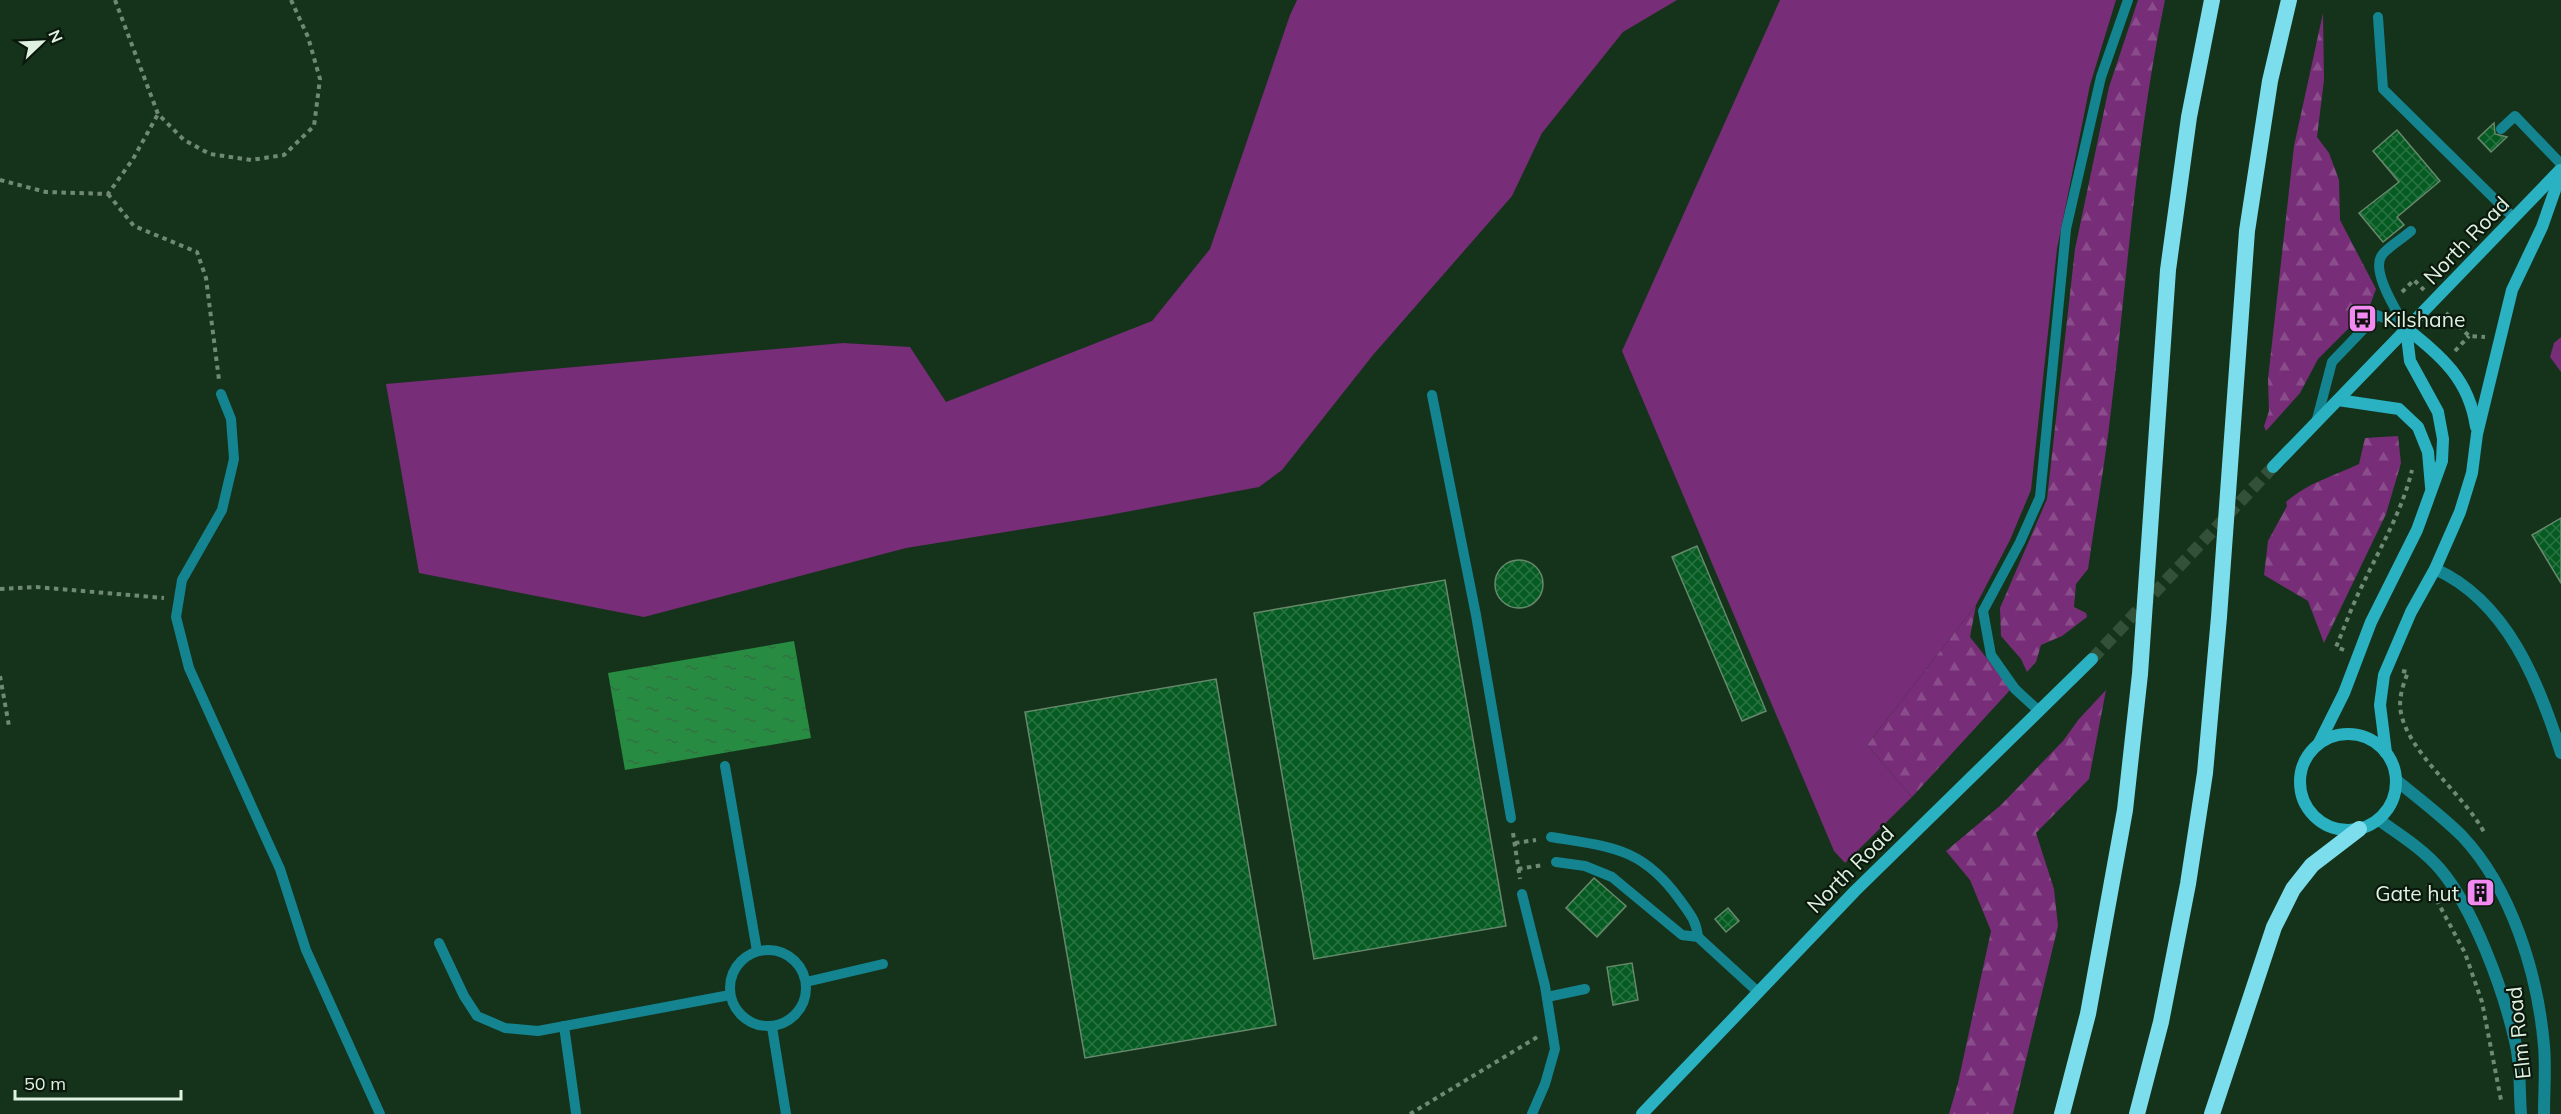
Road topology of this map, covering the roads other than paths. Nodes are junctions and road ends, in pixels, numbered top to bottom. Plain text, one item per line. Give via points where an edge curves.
1 (2128, 0) edge
2 (2212, 0) edge
3 (2289, 0) edge
4 (2378, 17) dead end
5 (2501, 129) dead end
6 (2561, 164) edge
7 (2561, 171) edge
8 (2514, 218) junction
9 (2411, 231) dead end
10 (2406, 328) junction
11 (221, 394) road end
12 (1432, 395) dead end
13 (2338, 400) junction
14 (2316, 423) junction
15 (2477, 434) junction
16 (2273, 466) tunnel mouth
17 (2431, 491) junction
18 (2435, 569) junction
19 (2092, 659) tunnel mouth
20 (2039, 711) junction
21 (2319, 743) junction
22 (2386, 753) junction
23 (2561, 753) edge
24 (725, 766) dead end
25 (2396, 780) junction
26 (1511, 818) road end
27 (2379, 820) junction
28 (2359, 829) junction
29 (1551, 837) dead end
30 (1556, 862) road end
31 (1522, 894) road end
32 (1698, 937) junction
33 (439, 943) dead end
34 (757, 951) junction
35 (883, 964) dead end
36 (806, 982) junction
37 (1585, 989) dead end
38 (1758, 992) junction
39 (730, 995) junction
40 (1547, 997) junction
41 (564, 1026) junction
42 (772, 1027) junction
43 (576, 1113) edge
44 (380, 1114) edge
45 (786, 1114) edge
46 (1532, 1114) edge
47 (1642, 1114) edge
48 (2062, 1114) edge
49 (2137, 1114) edge
50 (2212, 1114) edge
51 (2521, 1114) edge
52 (2544, 1114) edge

1 - 20 lane via 2101,77 2066,229 2040,497 1983,611 1991,655 2015,689
2 - 48 highway via 2189,117 2168,270 2140,674 2125,810 2088,1014
3 - 49 highway via 2270,81 2247,231 2205,773 2166,999
4 - 8 lane via 2383,89
5 - 6 lane via 2515,116
7 - 8 main road, North Road
7 - 15 main road via 2542,227 2512,290
8 - 10 main road, North Road
9 - 10 lane via 2381,256 2378,268
10 - 13 main road, North Road
10 - 14 lane via 2377,315 2332,362
10 - 15 main road via 2446,360 2463,387
10 - 17 main road via 2409,361 2438,412 2443,438 2442,461
11 - 44 lane via 231,419 234,459 222,510 182,580 176,617 189,668 279,869 306,950
12 - 26 lane
13 - 14 main road, North Road
13 - 17 main road via 2399,409 2418,427 2428,452
14 - 16 main road, North Road
15 - 18 main road via 2472,473 2460,512
17 - 21 main road
18 - 22 main road via 2384,675 2380,705
18 - 23 street via 2469,588 2508,632 2531,670
19 - 20 main road, North Road
20 - 38 main road, North Road
21 - 22 main road via 2334,735 2350,733 2370,739
21 - 28 main road via 2300,770 2304,803 2327,826
22 - 25 main road
24 - 34 lane
25 - 27 main road via 2395,795
25 - 52 street, Elm Road via 2462,836 2511,914 2530,967 2544,1046
27 - 28 main road
27 - 51 street, Elm Road via 2440,868 2459,896 2496,976 2516,1042
28 - 50 highway via 2312,865 2283,908
29 - 32 lane via 1608,846 1642,860 1667,882 1697,923
30 - 32 lane via 1585,866 1612,877 1682,935
31 - 40 lane
32 - 38 lane
33 - 41 lane via 477,1016 505,1028 538,1031
34 - 36 lane via 783,952 802,969
34 - 39 lane via 736,966 730,978
35 - 36 lane
36 - 42 lane via 802,1006 794,1016
37 - 40 lane
38 - 47 main road, North Road
39 - 41 lane
39 - 42 lane via 738,1013 748,1021
40 - 46 lane via 1556,1049
41 - 43 lane
42 - 45 lane

